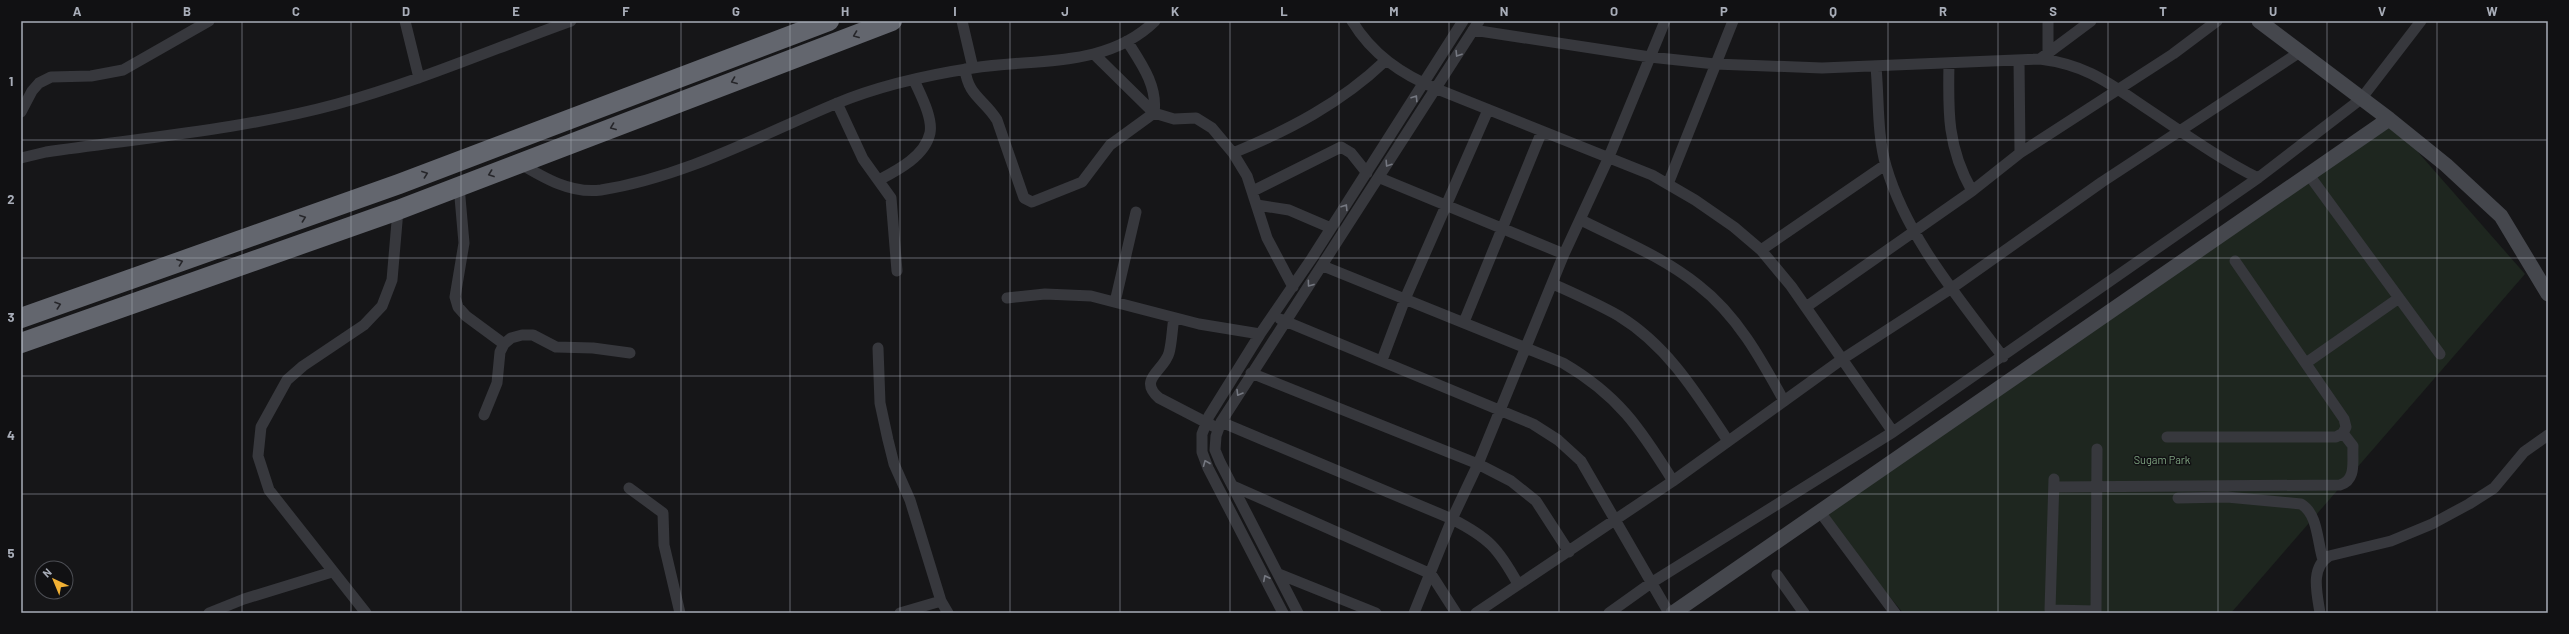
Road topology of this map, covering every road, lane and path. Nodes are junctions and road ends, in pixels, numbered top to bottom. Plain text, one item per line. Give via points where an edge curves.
1 (209, 21) edge
2 (405, 21) edge
3 (570, 21) edge
4 (829, 21) edge
5 (892, 21) edge
6 (962, 21) edge
7 (1155, 21) edge
8 (1352, 21) edge
9 (1463, 21) edge
10 (1665, 21) edge
11 (1733, 21) edge
12 (2048, 21) edge
13 (2091, 21) edge
14 (2217, 21) edge
15 (2259, 21) edge
16 (2421, 21) edge
17 (1476, 25) edge
18 (1127, 41) junction
19 (2300, 52) junction
20 (1095, 55) junction
21 (2044, 56) junction
22 (1650, 57) junction
23 (2019, 60) junction
24 (1385, 61) junction
25 (1949, 63) junction
26 (1715, 64) junction
27 (1876, 66) junction
28 (969, 68) junction
29 (419, 78) junction
30 (914, 80) junction
31 (1425, 84) junction
32 (2118, 88) junction
33 (1437, 89) junction
34 (2361, 99) junction
35 (837, 103) junction
36 (1488, 110) junction
37 (21, 112) edge
38 (1154, 113) junction
39 (2389, 119) junction
40 (1542, 131) junction
41 (2181, 131) junction
42 (1233, 153) junction
43 (2020, 153) junction
44 (21, 158) edge
45 (1608, 159) junction
46 (519, 163) junction
47 (1885, 165) junction
48 (1367, 173) junction
49 (2309, 175) junction
50 (1380, 178) junction
51 (2258, 178) junction
52 (879, 180) junction
53 (1668, 184) junction
54 (459, 186) junction
55 (1972, 190) junction
56 (1253, 191) junction
57 (1257, 204) junction
58 (1445, 205) junction
59 (398, 210) junction
60 (1136, 212) dead end
61 (1581, 220) junction
62 (1502, 227) junction
63 (1331, 228) junction
64 (1914, 231) junction
65 (1761, 250) junction
66 (1564, 254) junction
67 (2235, 261) dead end
68 (1323, 266) junction
69 (897, 271) dead end
70 (1553, 284) junction
71 (1292, 287) junction
72 (1952, 288) junction
73 (2548, 294) edge
74 (1007, 298) dead end
75 (2399, 298) junction
76 (1405, 299) junction
77 (1115, 302) junction
78 (1806, 307) junction
79 (1273, 314) junction
80 (21, 318) edge
81 (1174, 318) junction
82 (1284, 322) junction
83 (1464, 322) junction
84 (1260, 334) junction
85 (21, 343) edge
86 (504, 344) junction
87 (1526, 347) junction
88 (878, 348) dead end
89 (630, 353) dead end
90 (2440, 354) dead end
91 (2003, 357) junction
92 (1382, 360) junction
93 (1841, 360) junction
94 (2306, 363) junction
95 (1251, 373) junction
96 (1784, 401) junction
97 (1500, 410) junction
98 (484, 415) dead end
99 (1207, 423) junction
100 (1220, 426) junction
101 (1893, 432) junction
102 (2342, 433) junction
103 (2548, 435) edge
104 (2167, 437) dead end
105 (1728, 442) junction
106 (2097, 449) dead end
107 (1478, 464) junction
108 (1673, 481) junction
109 (1233, 486) junction
110 (2097, 486) junction
111 (629, 488) dead end
112 (2178, 498) dead end
113 (1820, 512) junction
114 (1452, 519) junction
115 (1614, 520) junction
116 (1569, 552) junction
117 (2322, 560) junction
118 (332, 572) junction
119 (1279, 574) junction
120 (1431, 574) junction
121 (1777, 575) dead end
122 (1651, 583) junction
123 (1518, 584) junction
124 (941, 601) junction
125 (1800, 612) edge
126 (209, 613) edge
127 (366, 613) edge
128 (680, 613) edge
129 (900, 613) edge
130 (948, 613) edge
131 (1283, 613) edge
132 (1298, 613) edge
133 (1376, 613) edge
134 (1414, 613) edge
135 (1456, 613) edge
136 (1476, 613) edge
137 (1609, 613) edge
138 (1669, 613) edge
139 (1673, 613) edge
140 (1895, 613) edge
141 (2320, 613) edge

1 - 37 street via 123,70 91,76 51,77 39,83 32,91
2 - 29 street
3 - 29 street
80 -> 4 highway via 399,184
5 -> 46 highway
6 - 28 street
7 - 18 street
8 - 24 street via 1369,46
9 - 31 street
10 - 22 street
11 - 26 street
12 - 21 street
13 - 21 street
14 - 32 street via 2173,54
15 - 19 street
16 - 34 street
17 - 22 street
17 -> 33 street
18 - 20 street
18 - 38 street via 1149,78 1156,100
19 - 34 street
19 - 41 street
20 - 28 street
20 - 38 street
21 - 23 street
21 - 32 street via 2090,71
22 - 26 street
22 - 45 street
23 - 25 street
23 - 43 street
24 - 31 street
24 - 42 street via 1363,82 1313,115 1280,134
25 - 27 street
25 - 55 street via 1948,116 1951,139 1956,159
26 - 27 street via 1822,68
26 - 53 street
27 - 47 street
28 - 30 street
28 - 38 street via 970,90 990,109 997,120 1022,193 1028,202 1069,189 1082,182 1110,145
29 - 44 street via 337,104 269,119 46,152
30 - 35 street
30 - 52 street via 929,119 930,132 925,144 913,158
31 - 33 street
48 -> 31 street
32 - 41 street
32 - 43 street
33 - 36 street
33 -> 50 street
34 - 39 street
34 - 51 street
35 - 46 street via 687,167 636,183 599,190 574,189 549,181
35 - 52 street via 863,159
36 - 40 street
36 - 58 street
38 - 42 street via 1174,119 1196,118 1204,122
39 - 49 street
39 - 73 street via 2446,165 2501,216
40 - 45 street
40 - 62 street
41 - 51 street
41 - 72 street via 2072,203
42 - 56 street
43 - 55 street
45 - 53 street via 1652,175
45 - 61 street
46 -> 54 highway
47 - 64 street
47 - 65 street
48 - 56 street via 1351,153 1341,147
63 -> 48 street
49 - 75 street
49 - 113 street
50 - 58 street
50 - 68 street
51 - 91 street
52 - 69 street via 892,198 894,208
53 - 65 street via 1695,200
54 - 59 highway
54 - 86 street via 464,243 456,297 458,307
55 - 64 street
56 - 57 street
57 - 63 street via 1288,210
57 - 71 street via 1267,238
58 - 62 street
58 - 76 street
59 - 85 highway
59 - 118 street via 392,280 382,306 364,325 303,366 287,380 261,427 258,456 269,490
60 - 77 street
61 - 66 street
61 - 96 street via 1656,257 1698,285 1759,354
62 - 66 street
62 - 83 street
63 - 71 street
64 - 72 street
64 - 78 street
65 - 78 street
66 - 70 street
67 - 94 street
68 - 76 street
68 -> 82 street
70 - 87 street
70 - 105 street via 1619,316 1651,340 1678,367
71 - 79 street
72 - 91 street
72 - 93 street
74 - 77 street via 1068,294
75 - 90 street
75 - 94 street
76 - 83 street
76 - 92 street
77 - 81 street
78 - 93 street
79 - 82 street
79 - 84 street
81 - 84 street
81 - 99 street via 1169,353 1151,379 1150,386 1159,398
82 - 92 street
82 - 95 street
83 - 87 street
84 - 99 street
86 - 89 street via 510,338 533,335 556,347
86 - 98 street via 500,352 497,383
87 - 97 street
87 - 108 street via 1591,379 1622,407 1644,433
88 - 124 street via 880,403 888,440 894,464 910,500
91 - 101 street
92 - 97 street
93 - 96 street
93 - 101 street
94 - 102 street via 2344,419 2346,427
95 -> 100 street
95 - 107 street
96 - 105 street
97 - 107 street
97 - 115 street via 1558,440 1581,461 1601,492
99 - 100 street
131 -> 99 street via 1208,468 1202,452 1202,434
100 - 109 street via 1215,450
100 - 114 street
101 - 122 street
102 - 104 street via 2336,436
102 - 110 street via 2353,446 2352,477 2348,483 2340,485
103 - 117 street via 2524,452 2494,488 2470,504 2391,541
105 - 108 street
106 - 110 street
107 - 114 street
107 - 116 street via 1511,482 1536,501
108 - 115 street
109 - 119 street
109 - 120 street
110 - 110 street via 2096,612 2050,610 2054,483
111 - 128 street via 663,513 664,545
112 - 117 street via 2227,497 2301,504 2309,509 2314,518
113 - 139 street
113 - 140 street
114 - 120 street
114 - 123 street via 1490,542 1502,556
115 - 116 street
115 - 122 street
116 - 123 street
117 - 141 street via 2316,576
118 - 126 street via 244,599
118 - 127 street
119 - 132 street
119 - 133 street
120 - 134 street
120 - 135 street
121 - 125 street
122 - 137 street
122 - 138 street
123 - 136 street
124 - 129 street
124 - 130 street

